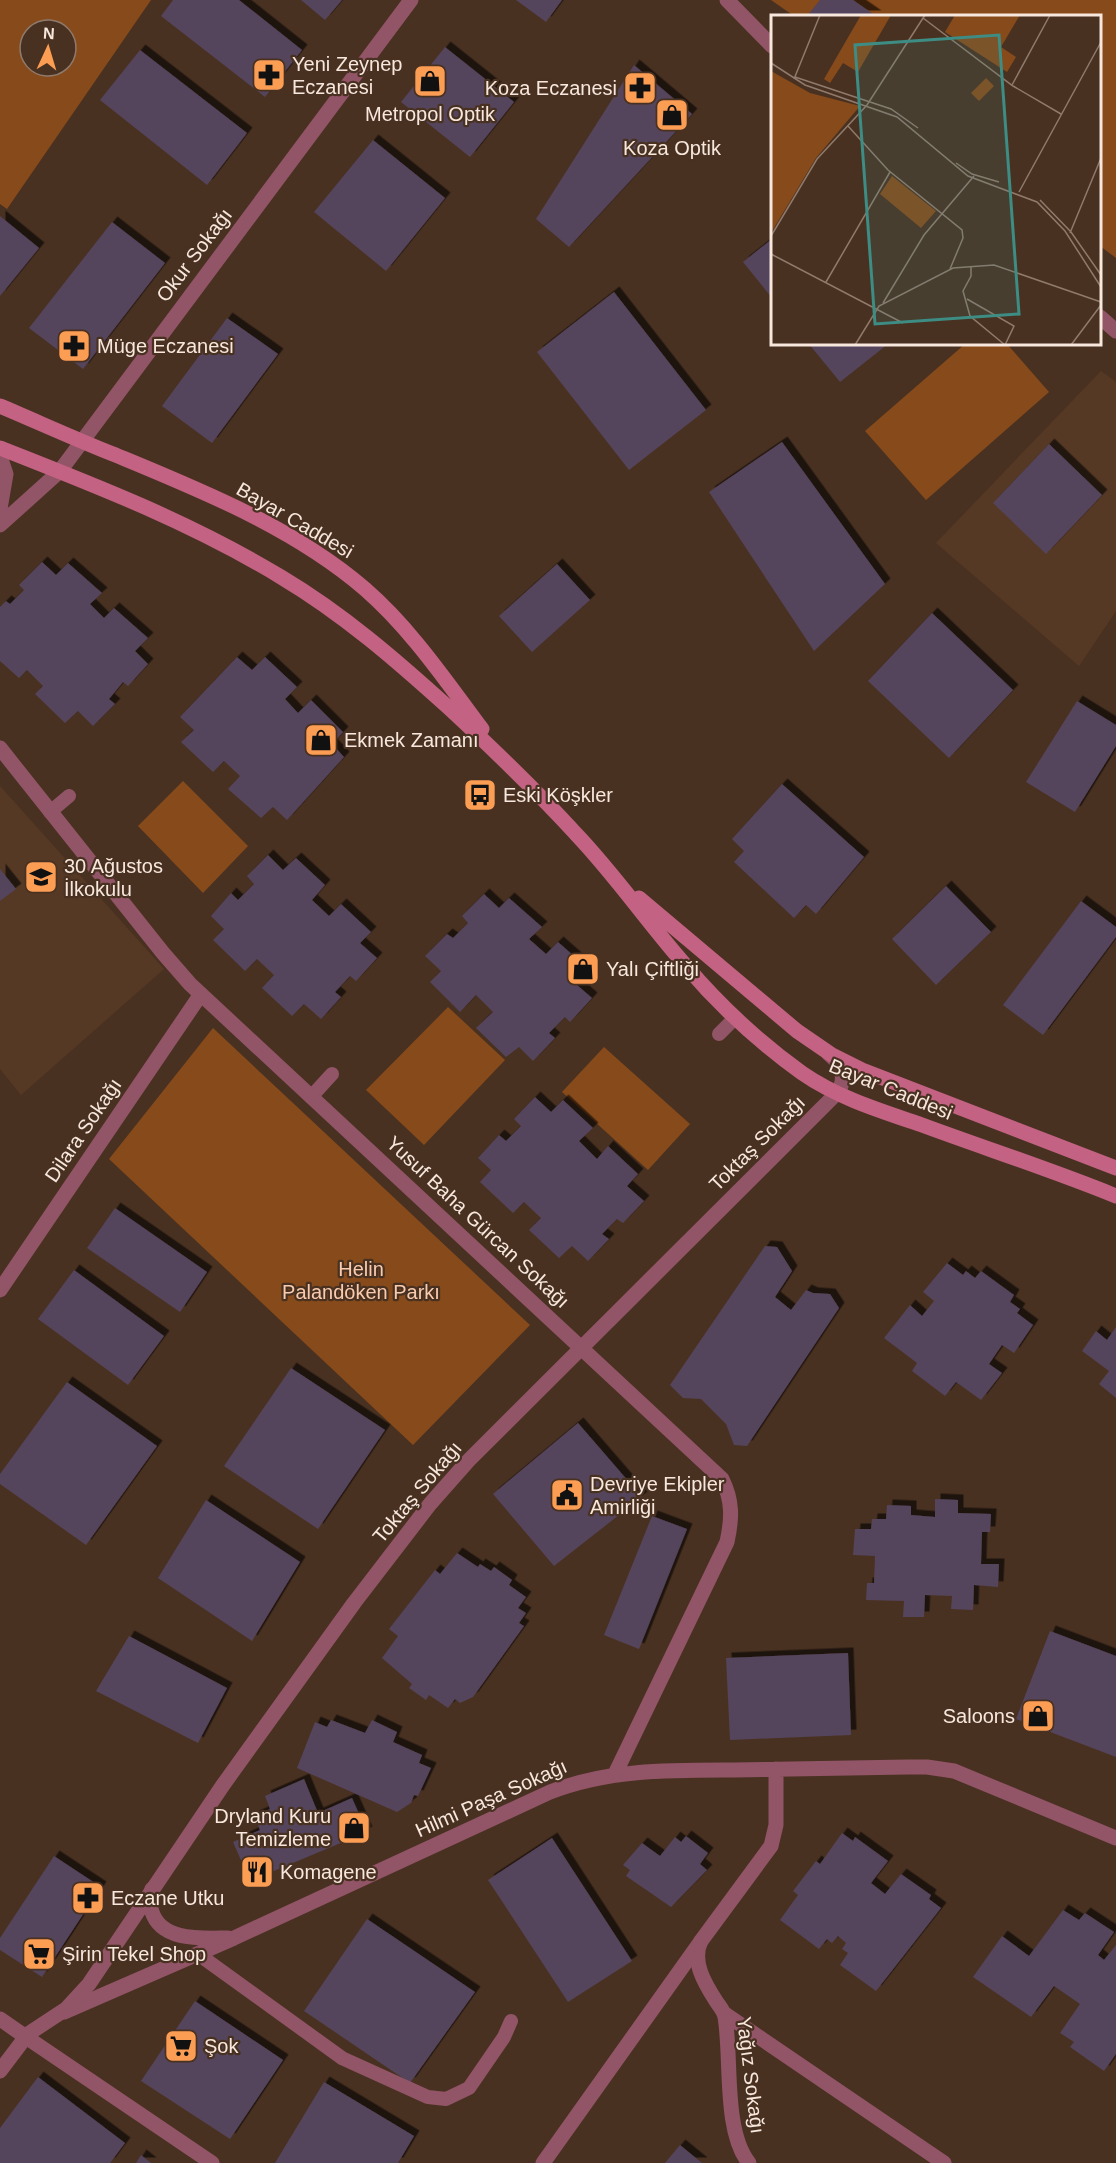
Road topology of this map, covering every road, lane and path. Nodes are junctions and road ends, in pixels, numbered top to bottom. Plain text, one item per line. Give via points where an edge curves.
1 (411, 0) edge
2 (727, 0) edge
3 (771, 45) edge
4 (1101, 318) edge
5 (1116, 331) edge
6 (0, 406) edge
7 (82, 441) junction
8 (0, 448) edge
9 (0, 456) edge
10 (60, 471) junction
11 (0, 509) edge
12 (0, 525) edge
13 (0, 748) edge
14 (503, 758) junction
15 (69, 796) dead end
16 (50, 812) junction
17 (618, 881) junction
18 (201, 994) junction
19 (735, 1018) junction
20 (719, 1034) dead end
21 (823, 1049) junction
22 (332, 1074) dead end
23 (837, 1093) junction
24 (311, 1097) junction
25 (1116, 1168) edge
26 (1116, 1196) edge
27 (0, 1290) edge
28 (582, 1348) junction
29 (776, 1769) junction
30 (615, 1774) junction
31 (1116, 1838) edge
32 (153, 1888) junction
33 (234, 1938) junction
34 (701, 1941) junction
35 (198, 1954) junction
36 (60, 2013) junction
37 (725, 2014) junction
38 (0, 2019) edge
39 (511, 2021) dead end
40 (26, 2037) junction
41 (0, 2071) edge
42 (212, 2163) edge
43 (543, 2163) edge
44 (749, 2163) edge
45 (944, 2163) edge

1 - 7 street, Okur Sokağı
2 - 3 street
4 - 5 street
6 - 7 main road, Bayar Caddesi
7 - 10 street, Okur Sokağı
7 - 14 main road, Bayar Caddesi via 244,512 351,577 403,628
8 - 10 main road, Bayar Caddesi
9 - 11 street via 6,474
10 - 12 street, Okur Sokağı
10 - 14 main road, Bayar Caddesi via 173,518 284,578 379,645
13 - 16 street, Yusuf Baha Gürcan Sokağı
14 - 17 main road, Bayar Caddesi
15 - 16 lane
16 - 18 street, Yusuf Baha Gürcan Sokağı via 163,953
17 - 19 main road, Bayar Caddesi via 684,965
17 - 21 main road, Bayar Caddesi
18 - 24 street, Yusuf Baha Gürcan Sokağı
18 - 27 street, Dilara Sokağı
19 - 20 lane
19 - 23 main road, Bayar Caddesi via 803,1073
21 - 23 street via 841,1068 842,1084
21 - 25 main road, Bayar Caddesi via 862,1070
22 - 24 lane
23 - 26 main road, Bayar Caddesi
23 - 28 street, Toktaş Sokağı
24 - 28 street, Yusuf Baha Gürcan Sokağı
28 - 30 street, Yusuf Baha Gürcan Sokağı via 718,1474 729,1494 731,1512 723,1553
28 - 32 street, Toktaş Sokağı via 430,1504 347,1612
29 - 30 street, Hilmi Paşa Sokağı
29 - 31 street, Hilmi Paşa Sokağı via 927,1767 954,1771
29 - 34 street via 776,1825 771,1846
30 - 33 street, Hilmi Paşa Sokağı via 550,1792
32 - 33 street via 149,1900 152,1912 158,1924 168,1931 194,1937
32 - 36 street, Toktaş Sokağı via 89,1984
33 - 35 street, Hilmi Paşa Sokağı
34 - 37 street, Yağız Sokağı via 697,1951 699,1967
34 - 43 street
35 - 36 street, Hilmi Paşa Sokağı
35 - 39 lane via 342,2058 428,2097 446,2099 469,2088
36 - 40 street, Hilmi Paşa Sokağı
37 - 44 street, Yağız Sokağı via 735,2126 740,2148
37 - 45 street
38 - 40 street
40 - 41 street, Hilmi Paşa Sokağı
40 - 42 street

